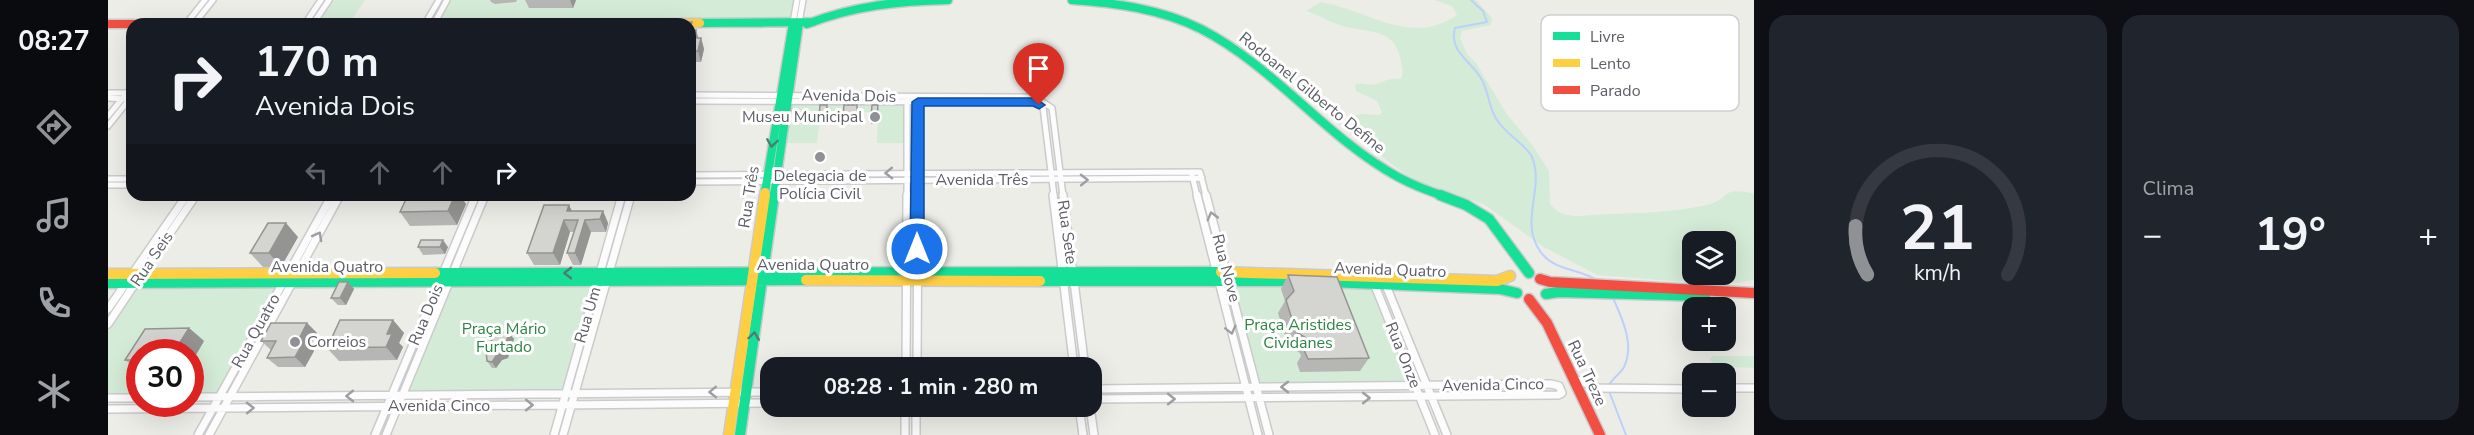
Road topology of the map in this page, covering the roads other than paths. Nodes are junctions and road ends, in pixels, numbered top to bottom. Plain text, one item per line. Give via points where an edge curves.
1 (205, 0) edge
2 (213, 0) edge
3 (321, 0) edge
4 (329, 0) edge
5 (439, 0) edge
6 (447, 0) edge
7 (797, 0) edge
8 (803, 0) edge
9 (948, 0) edge
10 (1072, 0) edge
11 (192, 18) edge
12 (199, 18) edge
13 (309, 18) edge
14 (317, 18) edge
15 (428, 18) edge
16 (437, 18) edge
17 (696, 24) edge
18 (795, 25) junction
19 (108, 26) edge
20 (126, 26) edge
21 (126, 28) edge
22 (696, 28) edge
23 (108, 93) edge
24 (696, 95) edge
25 (126, 96) edge
26 (126, 96) edge
27 (108, 98) edge
28 (126, 99) edge
29 (783, 99) junction
30 (126, 100) edge
31 (907, 100) junction
32 (918, 100) junction
33 (696, 101) edge
34 (1041, 103) junction
35 (108, 116) edge
36 (1045, 124) junction
37 (1054, 124) junction
38 (108, 126) edge
39 (1047, 144) junction
40 (1056, 144) junction
41 (1050, 172) junction
42 (1059, 172) junction
43 (908, 173) junction
44 (696, 175) edge
45 (1192, 175) junction
46 (1201, 175) joint
47 (918, 177) junction
48 (772, 178) junction
49 (108, 179) edge
50 (126, 179) edge
51 (1051, 180) junction
52 (1060, 180) junction
53 (907, 181) junction
54 (696, 182) edge
55 (126, 185) edge
56 (108, 186) edge
57 (183, 201) edge
58 (192, 201) edge
59 (329, 201) edge
60 (336, 201) edge
61 (474, 201) edge
62 (482, 201) edge
63 (621, 201) edge
64 (629, 201) edge
65 (1054, 210) junction
66 (1064, 210) junction
67 (1511, 251) junction
68 (1529, 273) junction
69 (108, 274) edge
70 (1512, 275) junction
71 (917, 276) junction
72 (1062, 276) junction
73 (1073, 276) junction
74 (1223, 276) junction
75 (290, 277) junction
76 (446, 277) junction
77 (604, 277) junction
78 (757, 277) junction
79 (907, 277) junction
80 (134, 279) junction
81 (1540, 279) junction
82 (1372, 280) junction
83 (1384, 280) junction
84 (108, 283) edge
85 (1441, 283) junction
86 (1570, 288) junction
87 (1517, 293) junction
88 (1754, 294) edge
89 (1545, 296) junction
90 (1529, 299) junction
91 (108, 309) edge
92 (1068, 315) junction
93 (1078, 315) junction
94 (906, 319) junction
95 (917, 319) junction
96 (1547, 323) junction
97 (108, 324) edge
98 (1072, 348) junction
99 (1082, 348) junction
100 (906, 350) junction
101 (917, 350) junction
102 (906, 357) edge
103 (917, 357) edge
104 (1073, 357) edge
105 (1083, 357) edge
106 (1573, 379) junction
107 (1416, 386) junction
108 (1427, 386) junction
109 (1246, 387) junction
110 (1256, 387) junction
111 (1148, 388) junction
112 (1736, 388) edge
113 (1754, 388) edge
114 (1102, 389) edge
115 (1682, 389) edge
116 (735, 392) junction
117 (746, 392) junction
118 (760, 392) edge
119 (565, 394) junction
120 (574, 394) junction
121 (391, 396) junction
122 (402, 396) junction
123 (219, 397) junction
124 (230, 397) junction
125 (1420, 397) junction
126 (1431, 397) junction
127 (108, 398) edge
128 (126, 398) edge
129 (204, 398) edge
130 (1249, 398) junction
131 (1259, 398) junction
132 (1102, 399) edge
133 (1150, 399) junction
134 (734, 403) junction
135 (745, 403) junction
136 (760, 403) edge
137 (562, 405) junction
138 (571, 405) junction
139 (387, 406) junction
140 (398, 406) junction
141 (224, 408) junction
142 (108, 409) edge
143 (213, 409) junction
144 (905, 417) edge
145 (916, 417) edge
146 (1081, 417) edge
147 (1092, 417) edge
148 (198, 435) edge
149 (209, 435) edge
150 (375, 435) edge
151 (386, 435) edge
152 (554, 435) edge
153 (563, 435) edge
154 (729, 435) edge
155 (740, 435) edge
156 (905, 435) edge
157 (916, 435) edge
158 (1083, 435) edge
159 (1094, 435) edge
160 (1258, 435) edge
161 (1269, 435) edge
162 (1435, 435) edge
163 (1447, 435) edge
164 (1600, 435) edge

1 - 11 street
2 - 12 street
3 - 13 street
4 - 14 street
5 - 15 street
6 - 16 street
7 - 18 street, Rua Três
8 - 18 street, Rua Três
9 - 18 main road via 863,4
10 - 67 main road, Rodoanel Gilberto Define via 1146,10 1214,36 1255,64 1378,165 1404,182 1485,216 1497,227
17 - 18 main road
18 - 22 main road
18 - 29 main road, Rua Três
19 - 20 main road
19 - 21 main road
23 - 25 street
24 - 29 street, Avenida Dois
26 - 27 street
28 - 35 street
29 - 31 street, Avenida Dois
29 - 33 street, Avenida Dois
29 - 48 main road, Rua Três
30 - 38 street
31 - 32 street, Avenida Dois
31 - 43 street
32 - 34 street, Avenida Dois
32 - 47 street
34 - 36 street, Rua Sete
34 - 37 street, Rua Sete via 1052,108
36 - 37 street
36 - 39 street, Rua Sete
37 - 40 street, Rua Sete
39 - 40 street
39 - 41 street, Rua Sete
40 - 42 street, Rua Sete
41 - 42 street, Avenida Três
41 - 47 street, Avenida Três
41 - 51 street, Rua Sete
42 - 45 street, Avenida Três
42 - 52 street, Rua Sete
43 - 47 street, Avenida Três
43 -> 48 street, Avenida Três
43 - 53 street
44 - 48 street, Avenida Três
45 - 46 street, Avenida Três
52 -> 45 street, Avenida Três
45 - 74 street, Rua Nove
74 -> 46 street, Rua Nove
47 - 51 street, Avenida Três
47 - 53 street, Avenida Três
47 - 71 street
48 - 53 street, Avenida Três
48 - 54 street, Avenida Três
48 - 78 main road, Rua Três
49 - 50 street
51 - 52 street, Avenida Três
51 - 65 street, Rua Sete
52 - 66 street, Rua Sete
53 - 79 street
55 - 56 street
57 - 80 street, Rua Seis
58 - 80 street, Rua Seis
59 - 75 street, Rua Quatro
75 -> 60 street, Rua Quatro
61 - 76 street, Rua Dois
62 - 76 street, Rua Dois
63 - 77 street, Rua Um
64 - 77 street, Rua Um
65 - 66 street
65 - 72 street, Rua Sete
66 - 73 street, Rua Sete
67 - 68 main road, Rodoanel Gilberto Define
67 - 70 main road, Rodoanel Gilberto Define
68 - 70 main road
68 - 81 main road
69 - 80 main road, Avenida Quatro
70 - 85 main road, Avenida Quatro via 1497,280
70 - 87 main road via 1511,285
71 - 72 main road, Avenida Quatro
71 - 79 main road, Avenida Quatro
71 - 95 street
72 - 73 main road, Avenida Quatro
72 - 92 street, Rua Sete
73 - 74 main road, Avenida Quatro
73 - 93 street, Rua Sete
74 - 82 main road, Avenida Quatro
74 -> 109 street, Rua Nove
74 - 110 street, Rua Nove
75 - 76 main road, Avenida Quatro
75 - 80 main road, Avenida Quatro
75 - 123 street, Rua Quatro
75 - 124 street, Rua Quatro
76 - 77 main road, Avenida Quatro
76 - 121 street, Rua Dois
76 - 122 street, Rua Dois
77 - 78 main road, Avenida Quatro
77 - 119 street, Rua Um
77 - 120 street, Rua Um
78 - 79 main road, Avenida Quatro
78 - 116 main road, Rua Três
117 -> 78 main road, Rua Três
79 - 94 street
80 - 84 main road, Avenida Quatro
80 - 91 street, Rua Seis
80 - 97 street, Rua Seis
81 - 86 main road
81 - 89 main road
82 - 83 main road, Avenida Quatro
82 - 107 street, Rua Onze
83 - 85 main road, Avenida Quatro
83 - 108 street, Rua Onze
85 - 87 main road, Avenida Quatro
86 - 88 main road
86 - 89 main road
87 - 90 main road
89 - 90 main road
89 - 96 main road, Rua Treze
90 - 96 main road, Rua Treze
92 - 93 street
92 - 98 street, Rua Sete
93 - 99 street, Rua Sete
94 - 95 street
94 - 100 street
95 - 101 street
96 - 106 main road, Rua Treze
98 - 99 street
98 - 104 street, Rua Sete
99 - 105 street, Rua Sete
100 - 101 street
100 - 102 street
101 - 103 street
106 - 115 street via 1598,388
106 - 164 main road, Rua Treze
107 - 108 street, Avenida Cinco
107 -> 110 street, Avenida Cinco
107 - 125 street, Rua Onze
108 - 126 street, Rua Onze
108 - 126 street, Avenida Cinco via 1551,384 1559,386 1562,393
109 - 110 street, Avenida Cinco
109 - 111 street, Avenida Cinco
109 - 130 street, Rua Nove
110 - 131 street, Rua Nove
111 - 114 street, Avenida Cinco
111 - 133 street
112 - 113 street
116 - 117 street, Avenida Cinco
116 -> 120 street, Avenida Cinco
116 - 134 main road, Rua Três
117 - 118 street, Avenida Cinco
117 - 135 main road, Rua Três
119 - 120 street, Avenida Cinco
119 - 122 street, Avenida Cinco
119 - 137 street, Rua Um
120 - 138 street, Rua Um
121 - 122 street, Avenida Cinco
121 -> 124 street, Avenida Cinco
121 - 139 street, Rua Dois
122 - 140 street, Rua Dois
123 - 124 street, Avenida Cinco
123 - 129 street, Avenida Cinco
123 - 143 street, Rua Quatro
124 - 141 street, Rua Quatro
125 - 126 street, Avenida Cinco
131 -> 125 street, Avenida Cinco
125 - 162 street, Rua Onze
126 - 163 street, Rua Onze
127 - 128 street
130 - 131 street, Avenida Cinco
133 -> 130 street, Avenida Cinco
130 - 160 street, Rua Nove
131 - 161 street, Rua Nove
132 - 133 street, Avenida Cinco
134 - 135 street, Avenida Cinco
134 - 138 street, Avenida Cinco
134 - 154 main road, Rua Três
135 - 136 street, Avenida Cinco
135 - 155 main road, Rua Três
137 - 138 street, Avenida Cinco
140 -> 137 street, Avenida Cinco
137 - 152 street, Rua Um
138 - 153 street, Rua Um
139 - 140 street, Avenida Cinco
141 -> 139 street, Avenida Cinco
139 - 150 street, Rua Dois
140 - 151 street, Rua Dois
141 - 143 street, Avenida Cinco
141 - 149 street, Rua Quatro
142 - 143 street, Avenida Cinco
143 - 148 street, Rua Quatro
144 - 156 street
145 - 157 street
146 - 158 street
147 - 159 street

